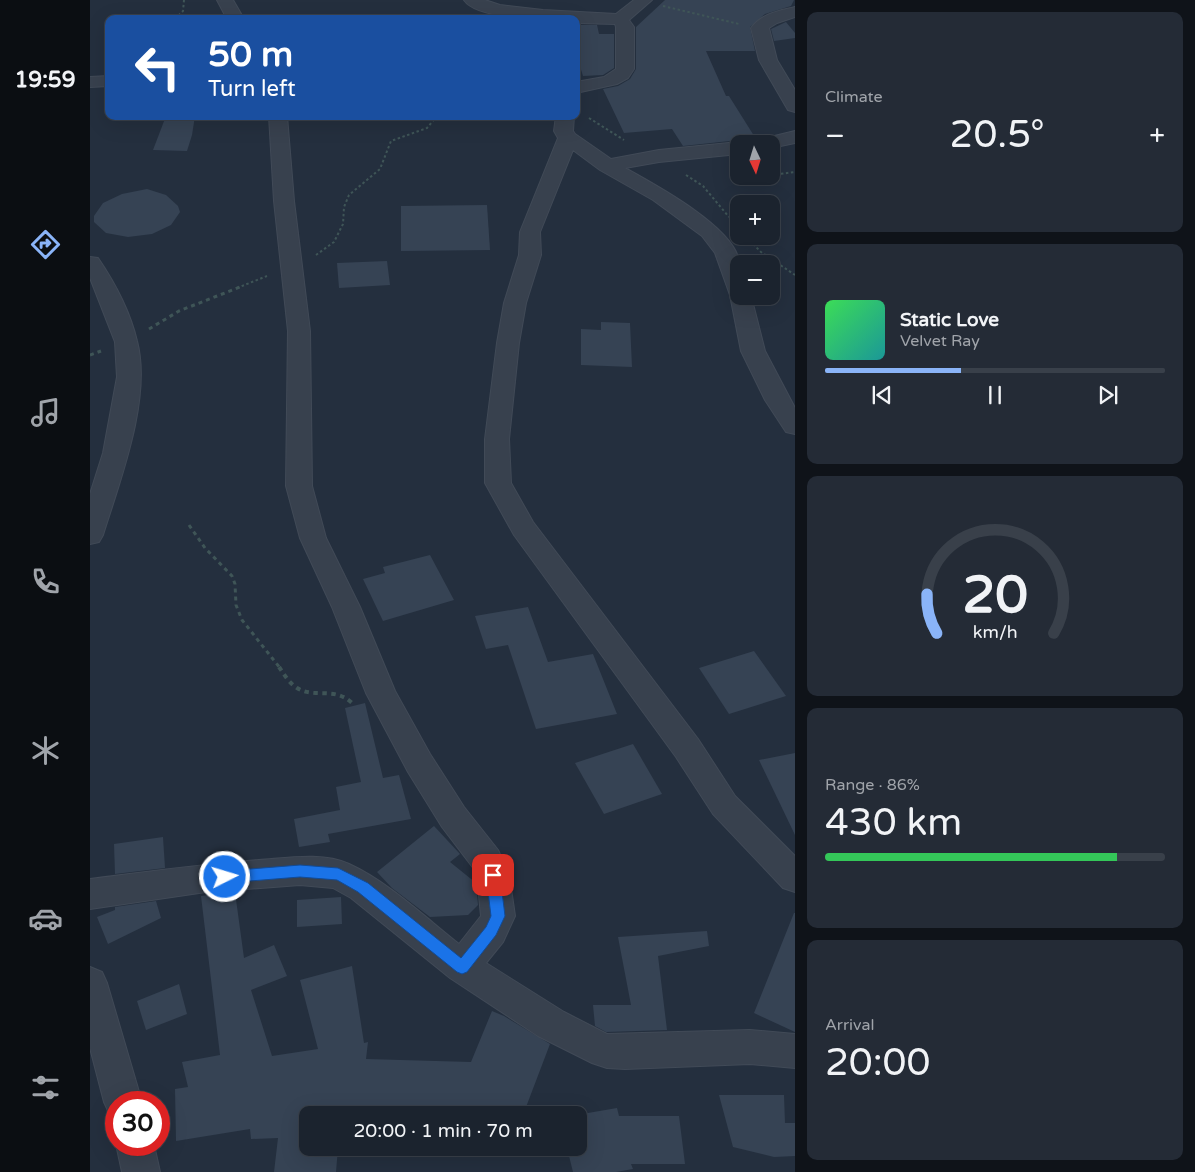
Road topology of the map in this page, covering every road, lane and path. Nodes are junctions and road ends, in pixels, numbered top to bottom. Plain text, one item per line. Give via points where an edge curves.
1 (184, 0) edge
2 (225, 0) edge
3 (472, 0) edge
4 (651, 2) edge
5 (795, 12) edge
6 (179, 15) edge
7 (234, 15) edge
8 (562, 15) edge
9 (580, 16) edge
10 (620, 19) junction
11 (760, 28) junction
12 (90, 82) edge
13 (105, 82) edge
14 (580, 87) edge
15 (795, 106) edge
16 (278, 120) edge
17 (434, 120) edge
18 (573, 123) edge
19 (795, 137) edge
20 (780, 140) edge
21 (730, 149) edge
22 (659, 156) junction
23 (607, 166) junction
24 (795, 172) edge
25 (780, 174) edge
26 (730, 218) edge
27 (754, 245) edge
28 (90, 263) edge
29 (292, 265) junction
30 (730, 267) edge
31 (795, 275) edge
32 (742, 305) edge
33 (126, 342) junction
34 (795, 426) edge
35 (189, 525) dead end
36 (90, 535) edge
37 (355, 707) dead end
38 (795, 878) edge
39 (90, 894) edge
40 (462, 967) junction
41 (90, 983) edge
42 (795, 1051) edge
43 (120, 1091) edge
44 (137, 1156) edge
45 (141, 1172) edge

1 - 6 path via 183,11
2 - 7 street
3 - 8 street via 483,7 504,11
4 - 10 street
4 - 11 path
5 - 11 street via 773,18
9 - 10 street
10 - 14 street via 625,27 623,74
11 - 15 street via 768,60
12 - 13 street
16 - 29 street
17 - 29 path via 418,133 391,141 380,169 349,195 343,224 334,242 316,255
18 - 22 path
18 - 23 street
18 - 38 street via 530,232 530,255 508,343 497,439 498,483 522,528 659,710 724,806
19 - 20 street
21 - 22 street
22 - 23 street
22 - 26 path via 703,186
23 - 30 street via 660,196 709,232 725,252
24 - 25 path
27 - 31 path
28 - 33 street via 112,300
29 - 33 path via 179,312
29 - 40 street via 299,330 299,486 313,538 386,702 419,763 493,875 498,916 491,931
32 - 34 street via 753,350 777,400
33 - 36 street via 128,391 116,453
35 - 37 path via 205,548 232,576 236,605 242,620 292,684 306,692 334,692 345,696
39 - 40 street via 206,878 300,871 338,874 363,888
40 - 42 street via 551,1024 607,1051 750,1047
41 - 43 street
44 - 45 street

